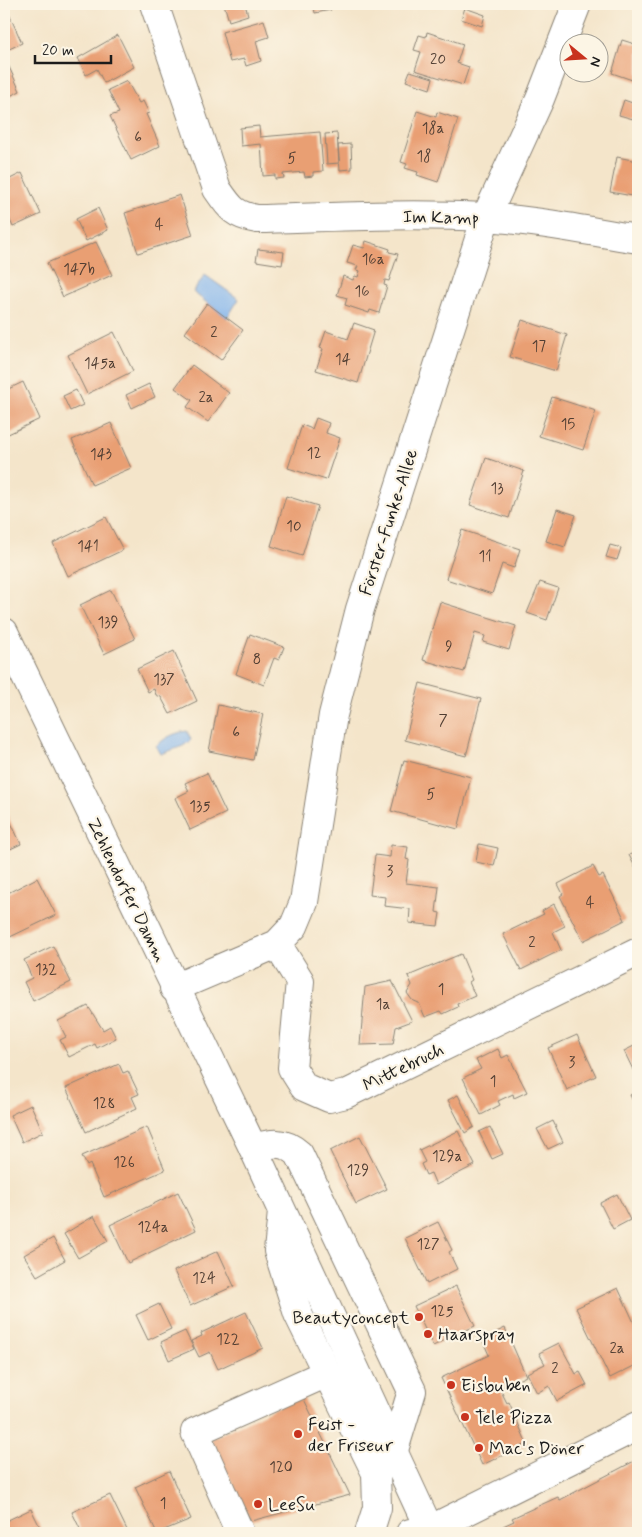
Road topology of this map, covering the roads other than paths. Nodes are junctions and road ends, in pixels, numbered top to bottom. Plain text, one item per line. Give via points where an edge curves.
1 (154, 4) edge
2 (577, 4) edge
3 (486, 217) junction
4 (638, 240) edge
5 (7, 647) edge
6 (277, 944) junction
7 (638, 952) edge
8 (174, 988) junction
9 (253, 1148) junction
10 (282, 1212) junction
11 (327, 1373) junction
12 (638, 1426) edge
13 (394, 1450) junction
14 (425, 1532) edge
15 (240, 1533) edge
16 (369, 1533) edge

1 - 3 street, Im Kamp via 217,189 230,208 242,216 257,219
2 - 3 street, Förster-Funke-Allee via 540,99
3 - 4 street, Im Kamp via 541,222
3 - 6 street, Förster-Funke-Allee via 360,609 333,715 304,902 294,926
5 - 8 street, Zehlendorfer Damm
6 - 7 street, Mittebruch via 300,981 292,1068 304,1087 329,1098 346,1094
6 - 8 street, Förster-Funke-Allee
8 - 9 street, Zehlendorfer Damm
9 - 10 street, Zehlendorfer Damm
9 - 13 street via 273,1142 291,1146 298,1154 412,1391
10 - 11 street via 278,1251 298,1314
10 - 13 street, Zehlendorfer Damm
11 - 15 street via 195,1432
11 - 16 street via 376,1473 377,1508
12 - 14 street
13 - 14 street, Zehlendorfer Damm

